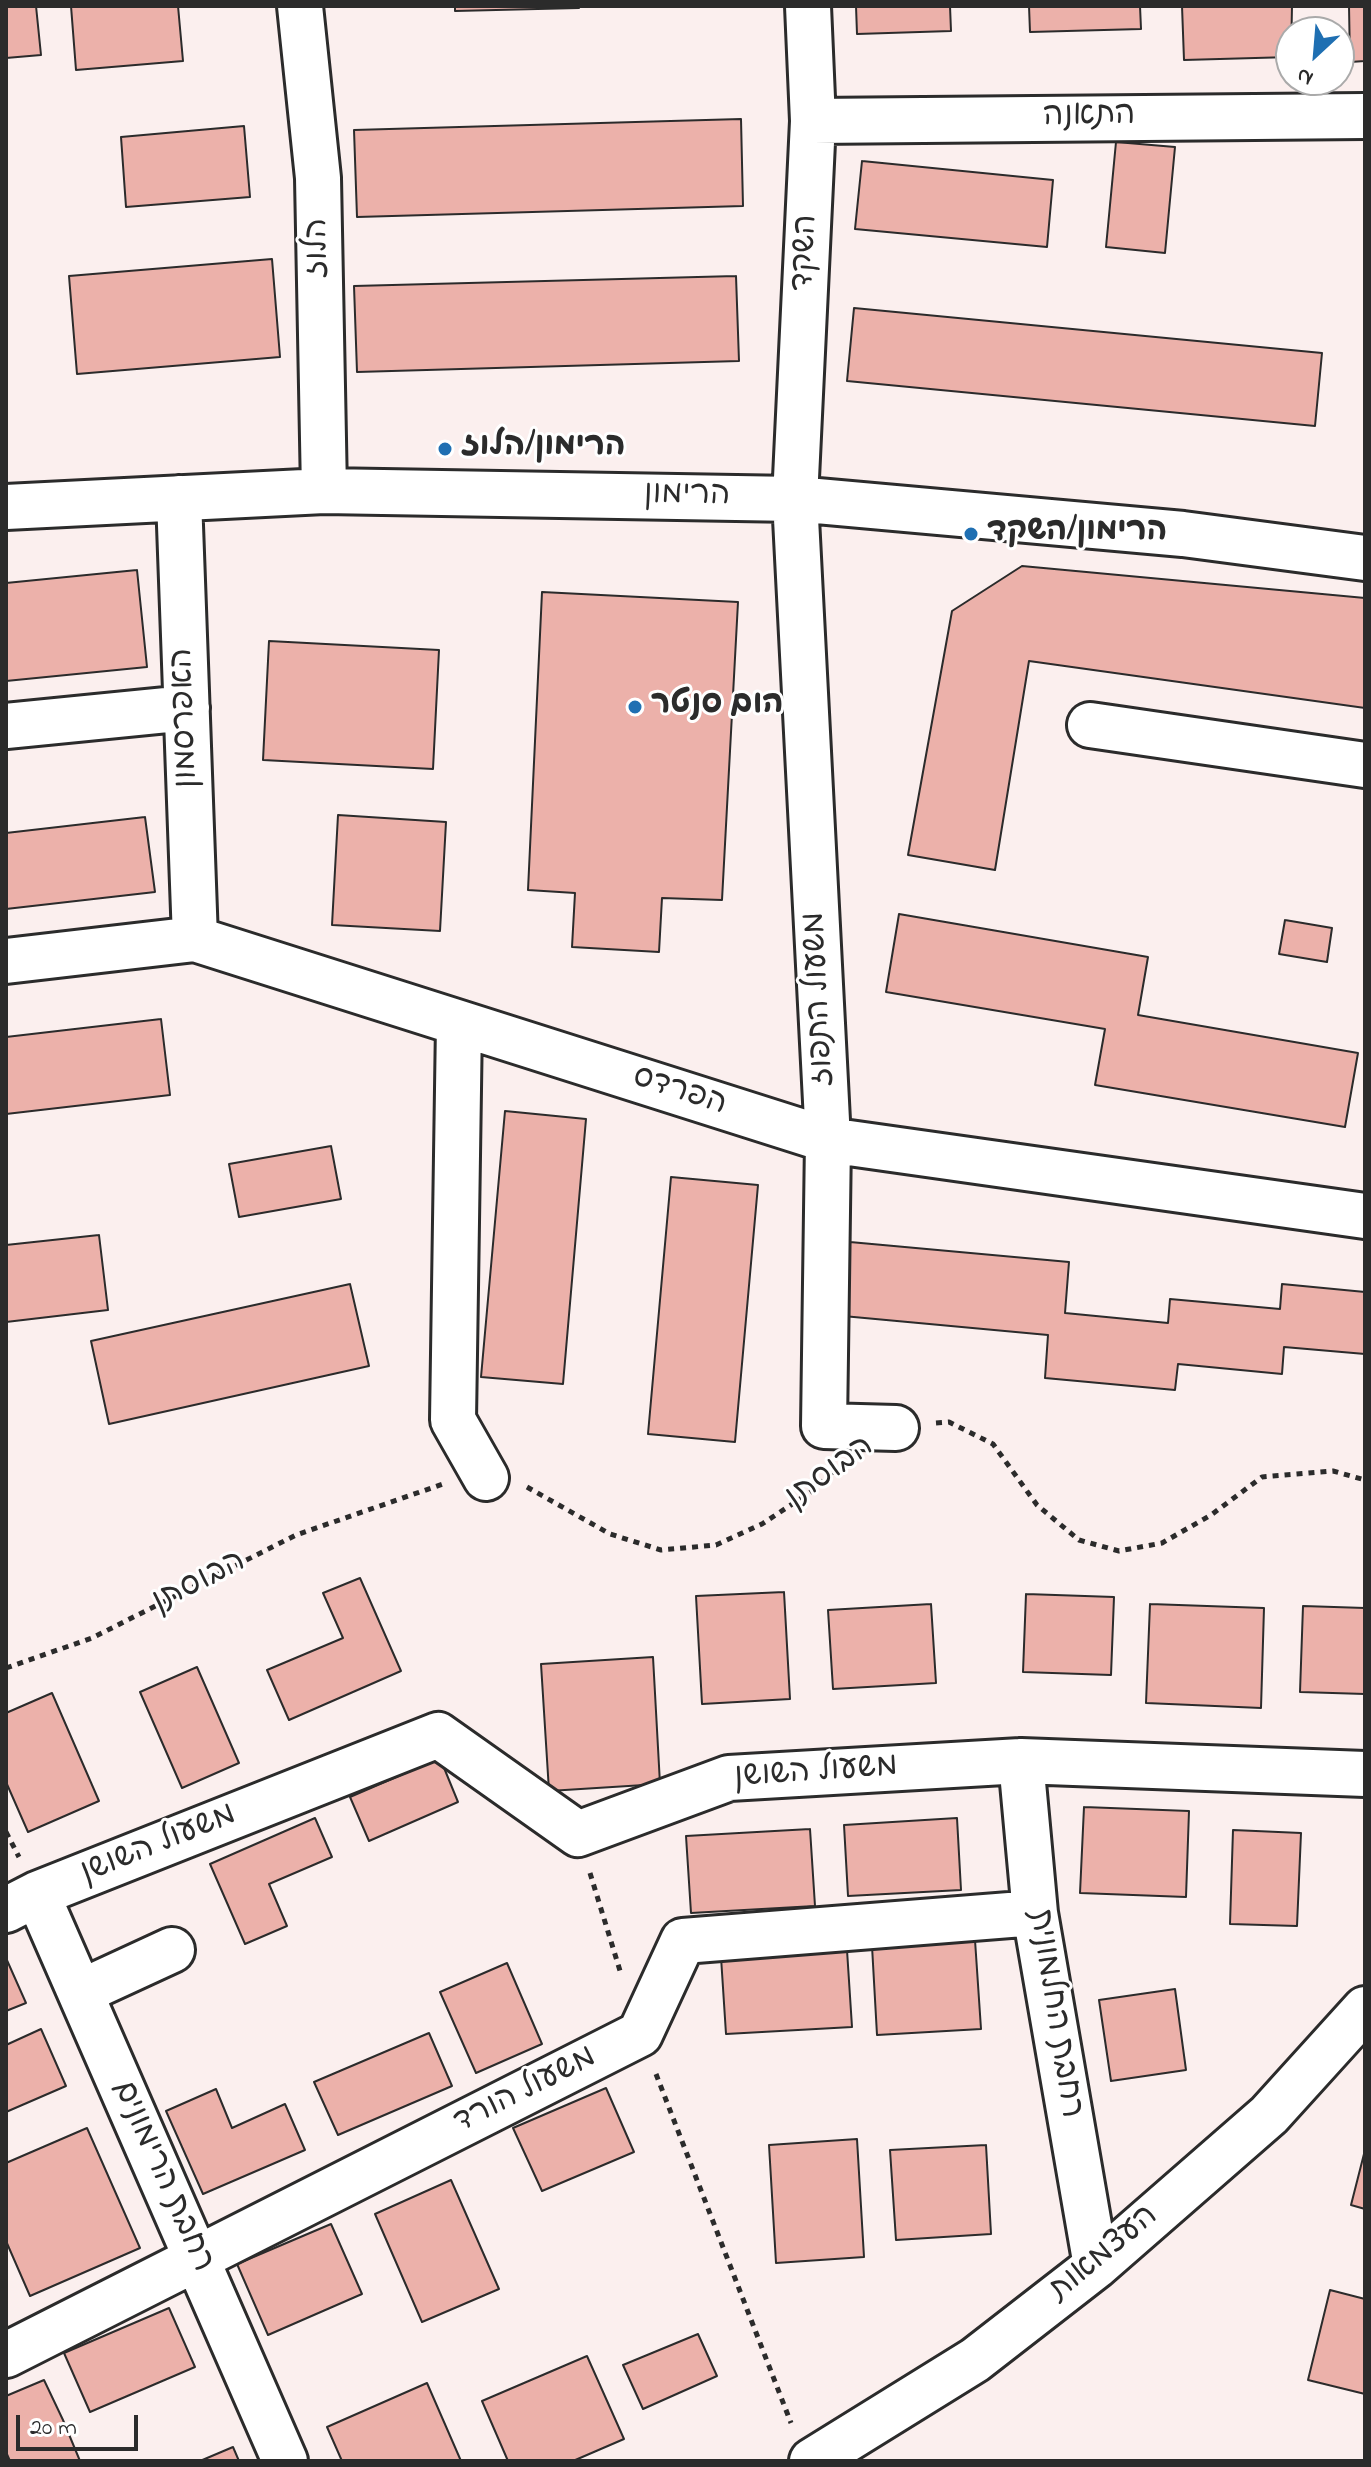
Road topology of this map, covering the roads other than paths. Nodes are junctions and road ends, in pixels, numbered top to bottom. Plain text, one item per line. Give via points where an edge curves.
1 (300, 6) edge
2 (808, 6) edge
3 (1365, 116) edge
4 (813, 121) junction
5 (324, 491) junction
6 (179, 498) junction
7 (795, 499) junction
8 (6, 507) edge
9 (1365, 558) edge
10 (187, 708) junction
11 (1090, 725) dead end
12 (6, 726) edge
13 (1365, 765) edge
14 (195, 939) junction
15 (6, 961) edge
16 (459, 1023) junction
17 (828, 1140) junction
18 (1364, 1208) edge
19 (896, 1428) road end
20 (486, 1478) road end
21 (1021, 1761) junction
22 (1365, 1774) edge
23 (22, 1902) edge
24 (1035, 1913) junction
25 (172, 1950) dead end
26 (81, 1992) junction
27 (1365, 2009) edge
28 (197, 2260) junction
29 (1096, 2266) junction
30 (6, 2355) edge
31 (804, 2446) edge
32 (285, 2461) edge

1 - 5 street, הלוז via 318,178
2 - 4 street, השקד
3 - 4 street, התאנה
4 - 7 street, השקד
5 - 6 street, הרימון
5 - 7 street, הרימון
6 - 8 street, הרימון
6 - 10 street, האפרסמון
7 - 9 street, הרימון via 1183,534
7 - 17 street, משעול התפוז
10 - 12 street
10 - 14 street, האפרסמון
11 - 13 street
14 - 15 street, הפרדס
14 - 16 street, הפרדס
16 - 17 street, הפרדס
16 - 20 street via 453,1420
17 - 18 street, הפרדס
17 - 19 street, משעול התפוז via 824,1426
21 - 22 street, משעול השושן
21 - 23 street, משעול השושן via 729,1778 578,1834 438,1735
21 - 24 street, רחבת החלמונית
23 - 26 street, רחבת הרימונים
24 - 28 street, משעול הורד via 683,1941 640,2034
24 - 29 street, רחבת החלמונית
25 - 26 street
26 - 28 street, רחבת הרימונים
27 - 29 street, העצמאות via 1269,2115
28 - 30 street, משעול הורד
28 - 32 street, רחבת הרימונים
29 - 31 street, העצמאות via 975,2360

